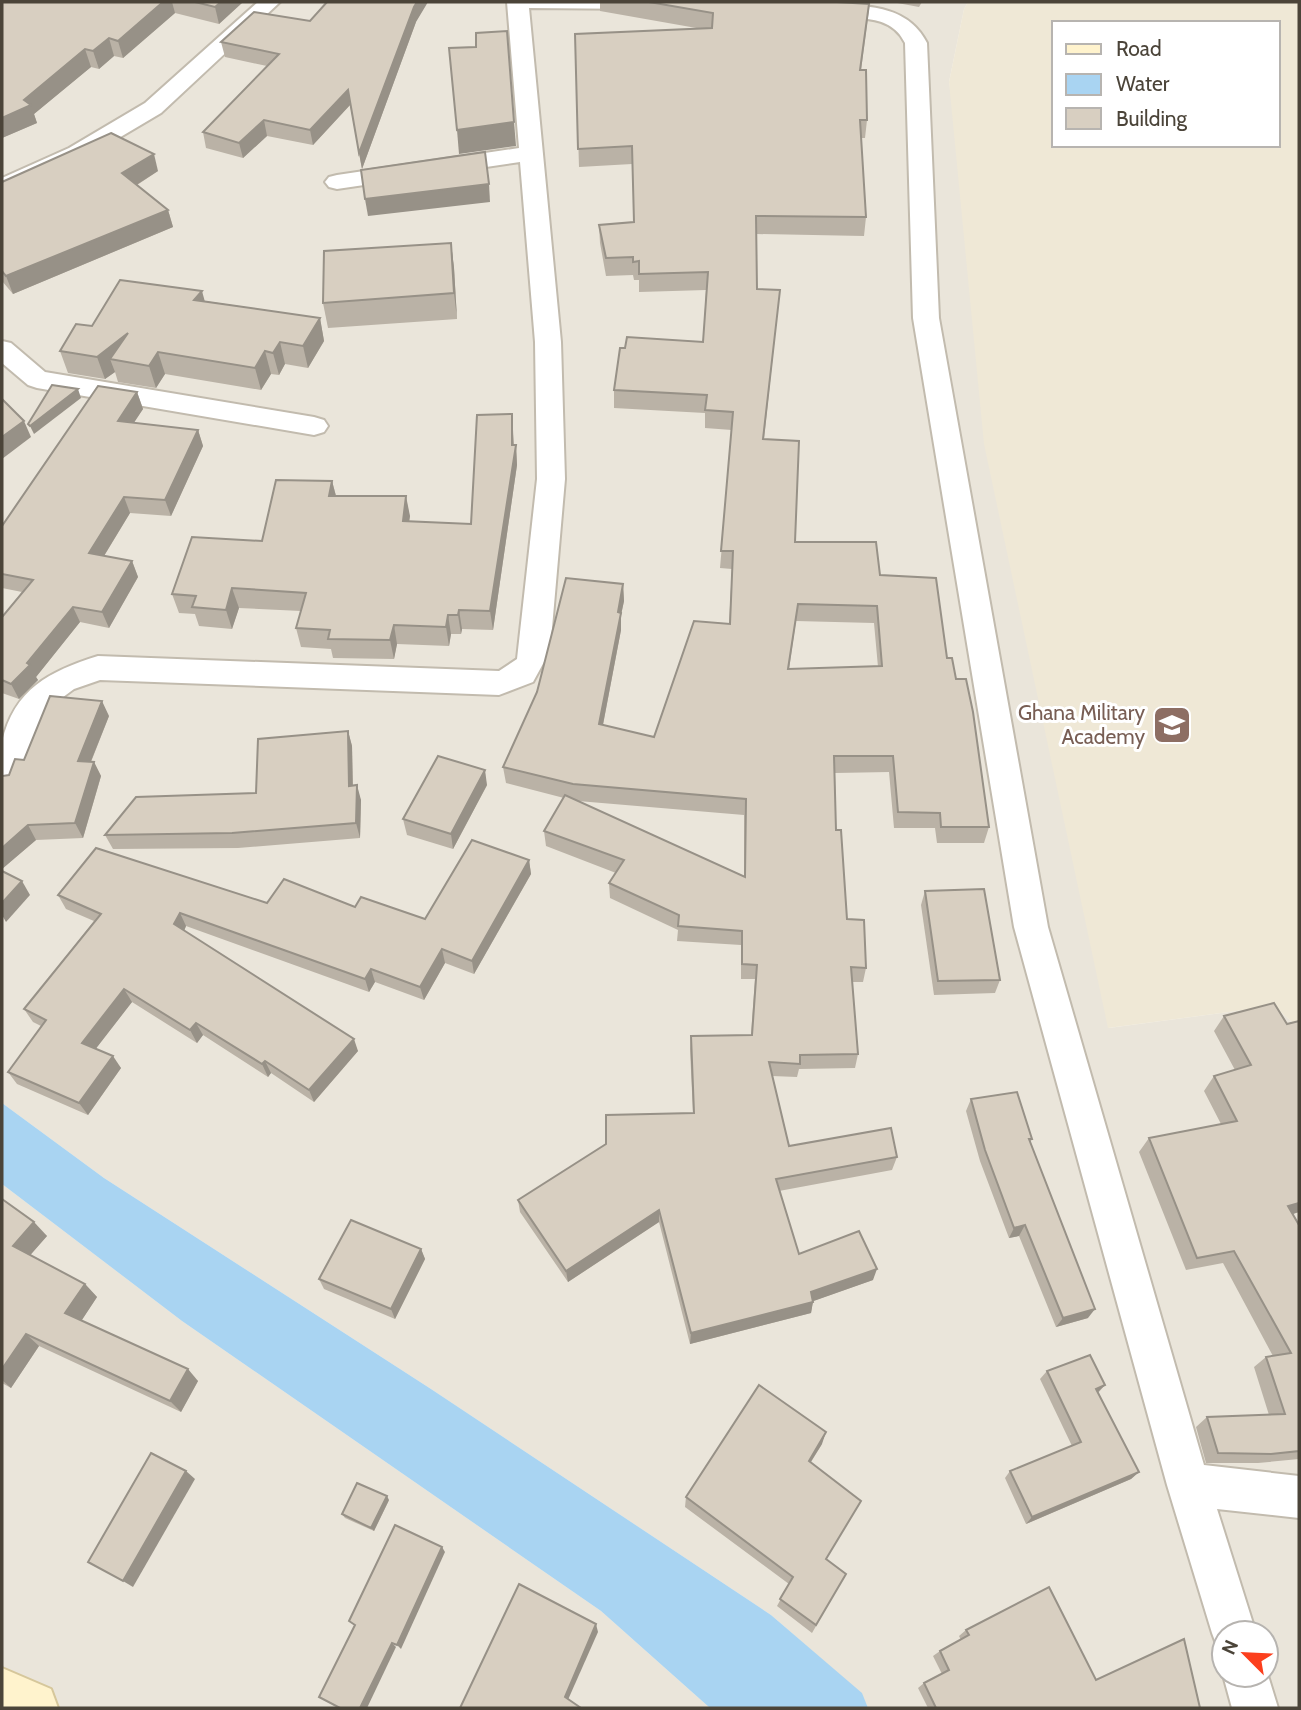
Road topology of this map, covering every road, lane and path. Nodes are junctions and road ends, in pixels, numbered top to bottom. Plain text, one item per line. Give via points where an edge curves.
1 (270, 2) edge
2 (517, 2) edge
3 (666, 3) edge
4 (797, 8) edge
5 (533, 153) junction
6 (337, 182) dead end
7 (2, 187) edge
8 (2, 349) edge
9 (314, 426) dead end
10 (2, 778) edge
11 (1188, 1485) junction
12 (1299, 1497) edge
13 (1230, 1619) edge
14 (1250, 1689) edge
15 (2, 1694) edge
16 (32, 1708) edge
17 (1255, 1708) edge

1 - 7 street via 153,108 77,153
2 - 3 street
2 - 5 street
4 - 11 street via 876,14 901,21 913,31 926,318 1031,927
5 - 6 street
5 - 10 street via 548,342 551,479 535,651 529,668 518,679 499,683 98,668 63,681 35,702
8 - 9 street via 37,379
11 - 12 street
11 - 13 street
14 - 17 street
15 - 16 main road

